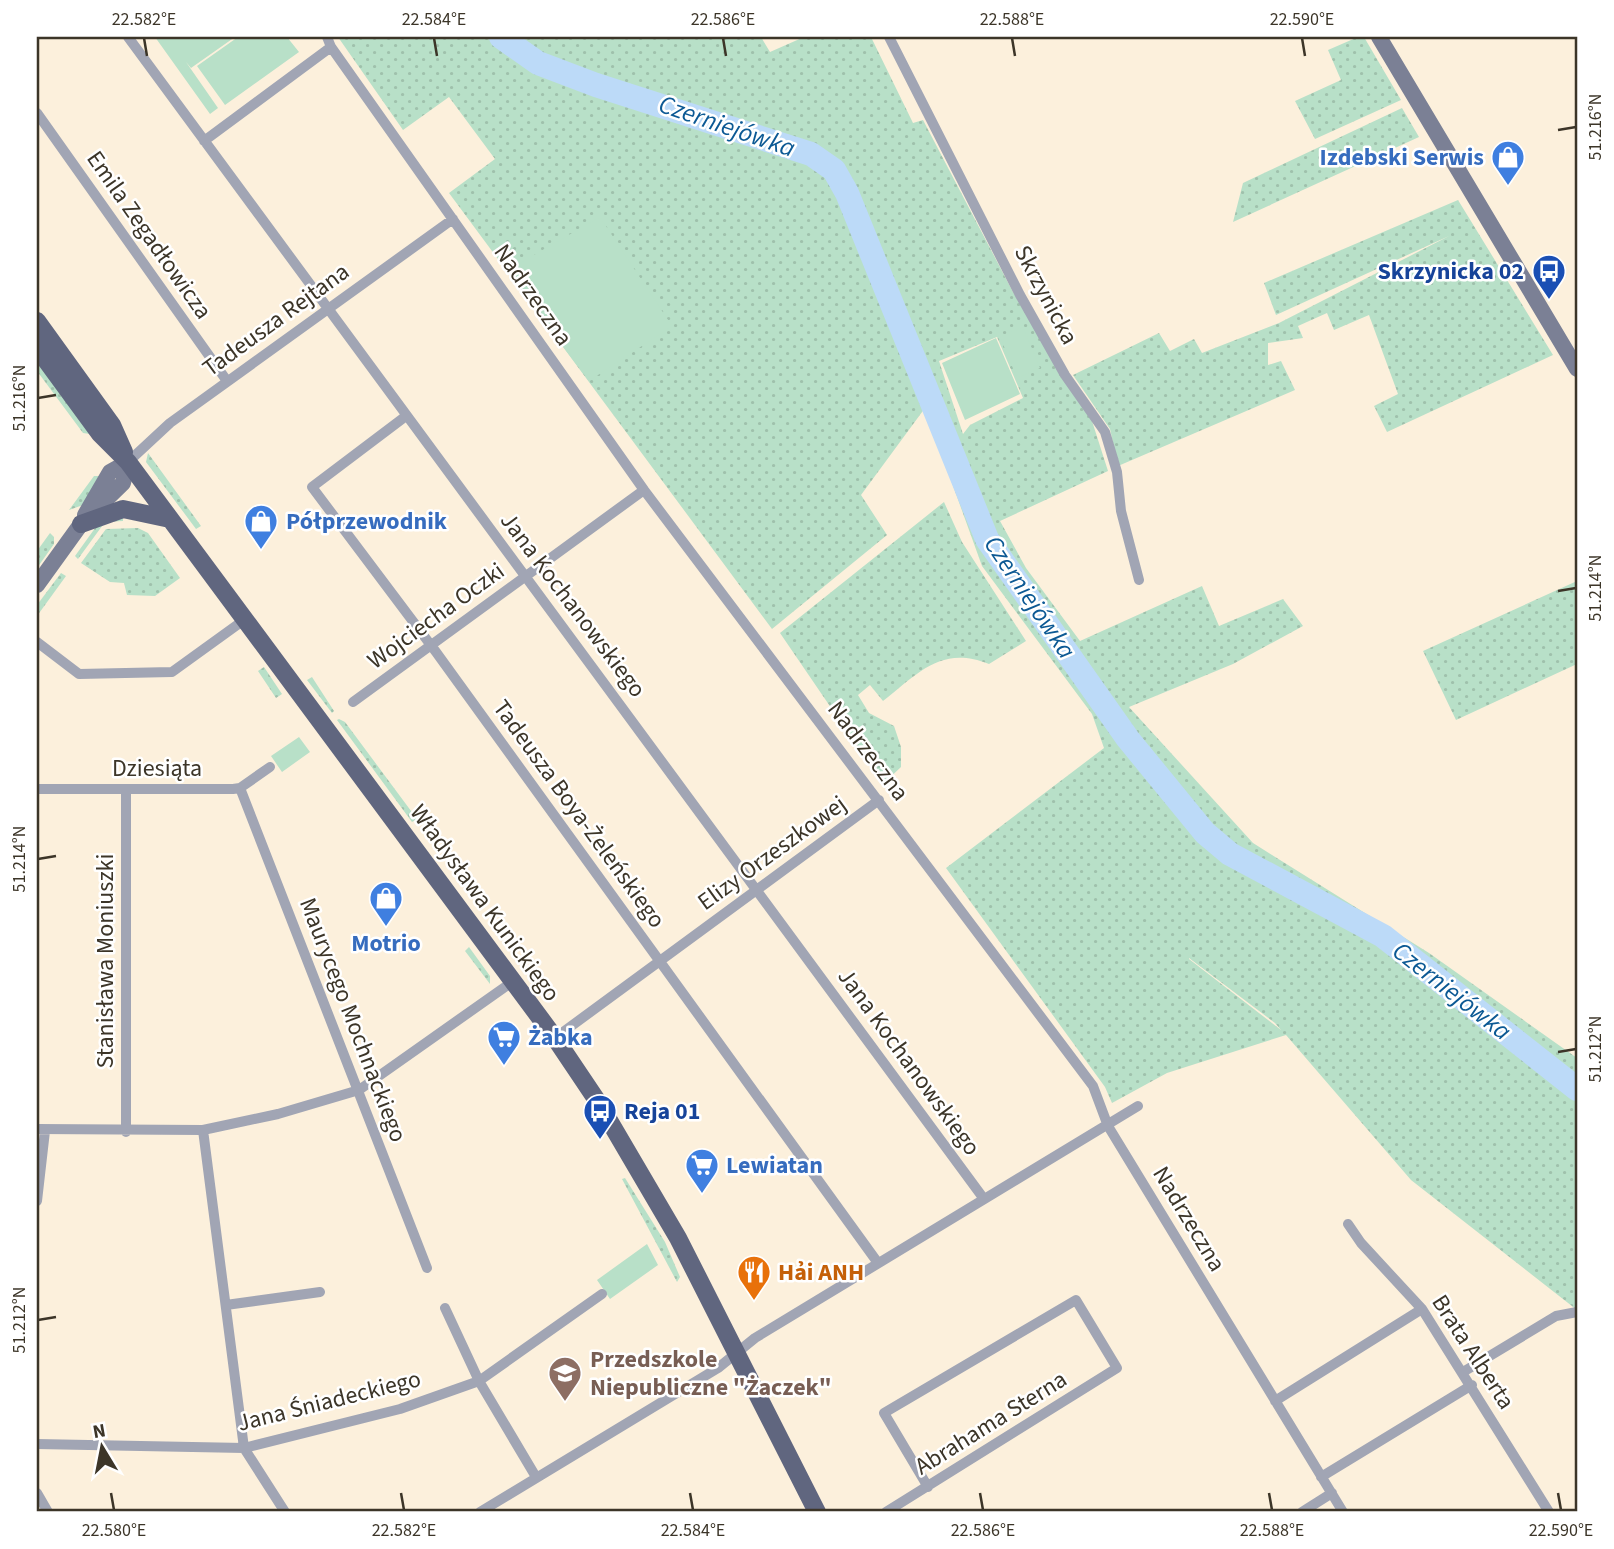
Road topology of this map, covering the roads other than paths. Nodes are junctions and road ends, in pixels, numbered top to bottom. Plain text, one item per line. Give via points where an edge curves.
1 (128, 37) edge
2 (889, 37) edge
3 (1379, 37) edge
4 (329, 42) edge
5 (37, 113) edge
6 (204, 141) junction
7 (453, 219) junction
8 (329, 309) junction
9 (37, 321) edge
10 (37, 348) edge
11 (1577, 369) edge
12 (227, 380) junction
13 (407, 416) junction
14 (128, 462) junction
15 (644, 490) junction
16 (170, 519) junction
17 (81, 524) junction
18 (525, 577) junction
19 (1139, 580) dead end
20 (37, 585) edge
21 (244, 620) junction
22 (37, 642) edge
23 (431, 646) junction
24 (354, 702) dead end
25 (270, 767) dead end
26 (240, 788) junction
27 (37, 789) edge
28 (125, 790) junction
29 (879, 800) junction
30 (758, 890) junction
31 (659, 961) junction
32 (512, 982) junction
33 (555, 1038) junction
34 (359, 1090) junction
35 (1138, 1106) dead end
36 (1108, 1126) junction
37 (41, 1130) edge
38 (204, 1130) junction
39 (126, 1132) junction
40 (984, 1199) junction
41 (37, 1201) edge
42 (1348, 1224) dead end
43 (878, 1263) junction
44 (427, 1268) dead end
45 (320, 1292) dead end
46 (602, 1294) dead end
47 (226, 1305) junction
48 (445, 1308) dead end
49 (1422, 1309) junction
50 (1577, 1312) edge
51 (737, 1356) junction
52 (1463, 1372) junction
53 (479, 1381) junction
54 (1472, 1385) junction
55 (1275, 1401) junction
56 (37, 1444) edge
57 (244, 1448) junction
58 (536, 1477) junction
59 (1321, 1477) junction
60 (928, 1487) junction
61 (37, 1493) edge
62 (1332, 1493) junction
63 (48, 1512) edge
64 (285, 1512) edge
65 (480, 1512) edge
66 (817, 1512) edge
67 (886, 1512) edge
68 (1302, 1512) edge
69 (1343, 1512) edge
70 (1549, 1512) edge

1 - 6 street, Jana Kochanowskiego
2 - 19 street, Skrzynicka via 1020,295 1104,432
3 - 11 street
4 - 6 street
4 - 7 street, Nadrzeczna
5 - 12 street, Emila Zegadłowicza
6 - 8 street, Jana Kochanowskiego
7 - 8 street, Tadeusza Rejtana
7 - 15 street, Nadrzeczna
8 - 12 street, Tadeusza Rejtana
8 - 13 street, Jana Kochanowskiego
9 - 14 main road, Władysława Kunickiego via 112,425
10 - 14 main road, Władysława Kunickiego via 100,434
12 - 14 street, Tadeusza Rejtana via 144,444
13 - 18 street, Jana Kochanowskiego
13 - 23 street, Tadeusza Boya-Żeleńskiego via 312,487
14 - 16 main road, Władysława Kunickiego
14 - 17 street via 123,483
15 - 18 street, Wojciecha Oczki
15 - 29 street, Nadrzeczna
16 - 17 main road via 123,509
16 - 21 main road, Władysława Kunickiego
17 - 20 street
18 - 23 street, Wojciecha Oczki
18 - 30 street, Jana Kochanowskiego
21 - 22 street via 173,672 79,674
21 - 32 main road, Władysława Kunickiego
23 - 24 street, Wojciecha Oczki
23 - 31 street, Tadeusza Boya-Żeleńskiego
25 - 26 street
26 - 28 street, Dziesiąta
26 - 34 street, Maurycego Mochnackiego
27 - 28 street, Dziesiąta
28 - 39 street, Stanisława Moniuszki
29 - 30 street, Elizy Orzeszkowej
29 - 36 street, Nadrzeczna via 1093,1086
30 - 31 street, Elizy Orzeszkowej
30 - 40 street, Jana Kochanowskiego
31 - 33 street, Elizy Orzeszkowej
31 - 43 street, Tadeusza Boya-Żeleńskiego
32 - 33 main road, Władysława Kunickiego
32 - 34 street
33 - 51 main road, Władysława Kunickiego via 646,1181
34 - 38 street
34 - 44 street, Maurycego Mochnackiego
35 - 36 street
36 - 40 street
36 - 55 street, Nadrzeczna
37 - 39 street
37 - 41 street
38 - 39 street
38 - 47 street
40 - 43 street
42 - 49 street, Brata Alberta
43 - 51 street via 755,1338
45 - 47 street
46 - 53 street, Jana Śniadeckiego
47 - 57 street
48 - 53 street
49 - 52 street, Brata Alberta
49 - 55 street
50 - 52 street via 1556,1316
51 - 58 street
51 - 66 main road, Władysława Kunickiego
52 - 54 street, Brata Alberta
53 - 57 street, Jana Śniadeckiego via 400,1409
53 - 58 street
54 - 59 street
54 - 70 street, Brata Alberta
55 - 59 street, Nadrzeczna
56 - 57 street, Jana Śniadeckiego
57 - 64 street
58 - 65 street
59 - 62 street, Nadrzeczna
60 - 60 street, Abrahama Sterna via 1117,1368 1076,1300 884,1413
60 - 67 street, Abrahama Sterna
61 - 63 street
62 - 68 street
62 - 69 street, Nadrzeczna

